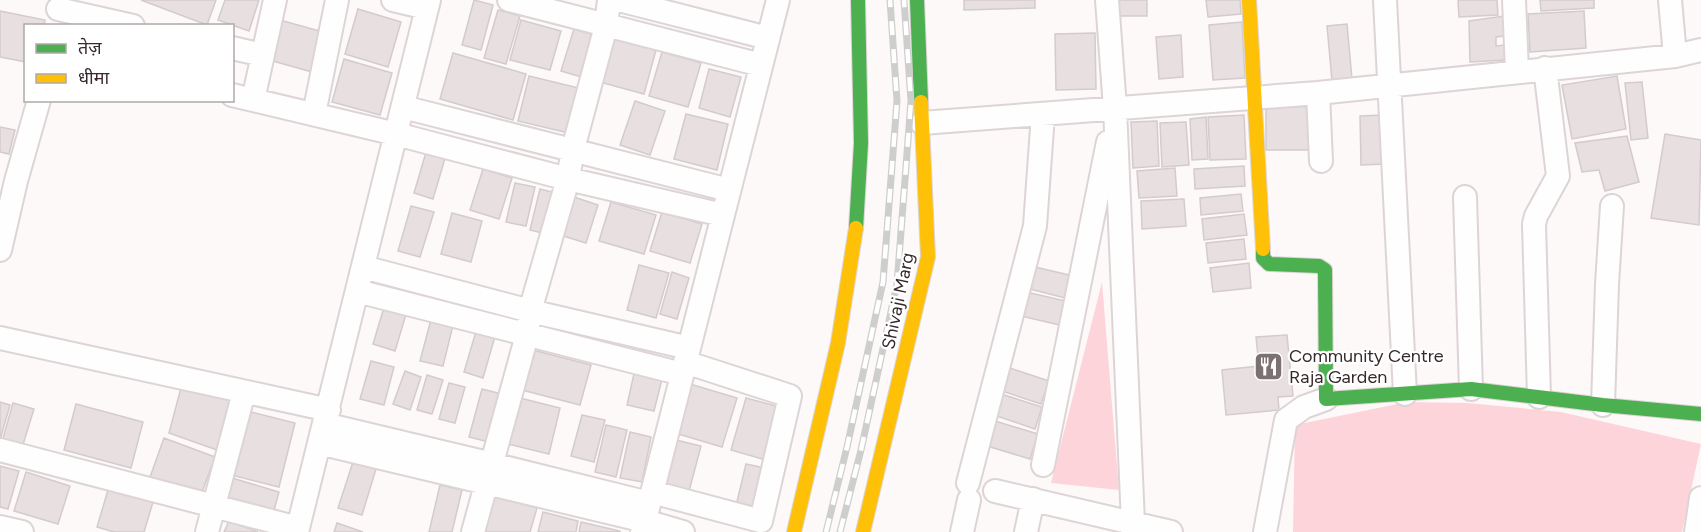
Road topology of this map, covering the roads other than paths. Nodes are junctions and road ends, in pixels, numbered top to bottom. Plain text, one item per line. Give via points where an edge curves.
1 (275, 0) edge
2 (337, 0) edge
3 (393, 0) edge
4 (509, 0) edge
5 (609, 0) edge
6 (620, 0) edge
7 (778, 0) edge
8 (858, 0) edge
9 (917, 0) edge
10 (1107, 0) edge
11 (1249, 0) edge
12 (1385, 0) edge
13 (1514, 0) edge
14 (1670, 0) edge
15 (428, 4) edge
16 (53, 11) edge
17 (122, 24) edge
18 (606, 26) junction
19 (768, 38) junction
20 (234, 48) edge
21 (1701, 50) edge
22 (263, 55) junction
23 (1676, 56) junction
24 (761, 65) junction
25 (1545, 68) junction
26 (1517, 71) junction
27 (1389, 85) junction
28 (1318, 93) junction
29 (243, 97) edge
30 (1255, 98) junction
31 (38, 102) edge
32 (403, 107) junction
33 (1115, 108) junction
34 (314, 114) junction
35 (1043, 114) junction
36 (922, 123) junction
37 (396, 134) junction
38 (573, 149) junction
39 (1321, 161) dead end
40 (8, 179) edge
41 (568, 179) junction
42 (729, 190) junction
43 (1465, 197) dead end
44 (1611, 206) dead end
45 (723, 215) junction
46 (0, 249) edge
47 (363, 267) junction
48 (357, 291) junction
49 (530, 311) junction
50 (527, 335) junction
51 (0, 338) edge
52 (685, 361) junction
53 (1471, 389) junction
54 (244, 392) junction
55 (1405, 393) junction
56 (1539, 397) junction
57 (1326, 399) junction
58 (1603, 405) junction
59 (1701, 414) edge
60 (324, 426) junction
61 (0, 450) edge
62 (1043, 465) dead end
63 (490, 473) junction
64 (995, 491) dead end
65 (1701, 498) edge
66 (1033, 499) junction
67 (213, 506) junction
68 (647, 512) edge
69 (0, 527) edge
70 (760, 527) edge
71 (1132, 527) edge
72 (297, 530) edge
73 (22, 532) edge
74 (207, 532) edge
75 (474, 532) edge
76 (683, 532) edge
77 (794, 532) edge
78 (863, 532) edge
79 (962, 532) edge
80 (1026, 532) edge
81 (1172, 532) edge
82 (1265, 532) edge
83 (1696, 532) edge

1 - 22 street
2 - 34 street
3 - 15 street
4 - 18 street
5 - 18 street
6 - 19 street
7 - 19 street
8 - 77 main road via 861,104 856,227 839,346
9 - 36 main road, Shivaji Marg
10 - 33 street
11 - 30 main road
12 - 27 street
13 - 26 street
14 - 23 street
15 - 32 street
16 - 17 street
18 - 24 street
18 - 38 street
19 - 24 street
20 - 22 street
21 - 23 street
22 - 29 street
23 - 25 street
24 - 42 street
25 - 26 street
25 - 56 street via 1558,176 1534,224
26 - 27 street
27 - 28 street
27 - 55 street
28 - 30 street
28 - 39 street
29 - 34 street
30 - 33 street
30 - 57 main road via 1263,258 1269,264 1319,266 1324,270
31 - 40 street
32 - 37 street
32 - 38 street
33 - 35 street
33 - 62 street
33 - 71 street
34 - 37 street
35 - 36 street
35 - 79 street via 1035,226 968,492
36 - 78 main road, Shivaji Marg via 928,257
37 - 41 street
37 - 47 street
38 - 41 street
38 - 42 street
40 - 46 street
41 - 45 street
41 - 49 street
42 - 45 street
43 - 53 street
44 - 58 street
45 - 52 street
47 - 48 street
47 - 49 street
48 - 50 street
48 - 60 street
49 - 50 street
49 - 52 street
50 - 52 street
50 - 63 street
51 - 54 street
52 - 68 street
52 - 70 street via 790,396
53 - 55 main road
53 - 56 main road
54 - 60 street
54 - 67 street
55 - 57 main road
56 - 58 main road
57 - 82 street via 1304,407 1286,420
58 - 59 main road
60 - 63 street
60 - 72 street
61 - 67 street
63 - 68 street
63 - 75 street
64 - 66 street
65 - 83 street
66 - 71 street
66 - 80 street
67 - 72 street
67 - 74 street
68 - 70 street
68 - 76 street
69 - 73 street
71 - 81 street

